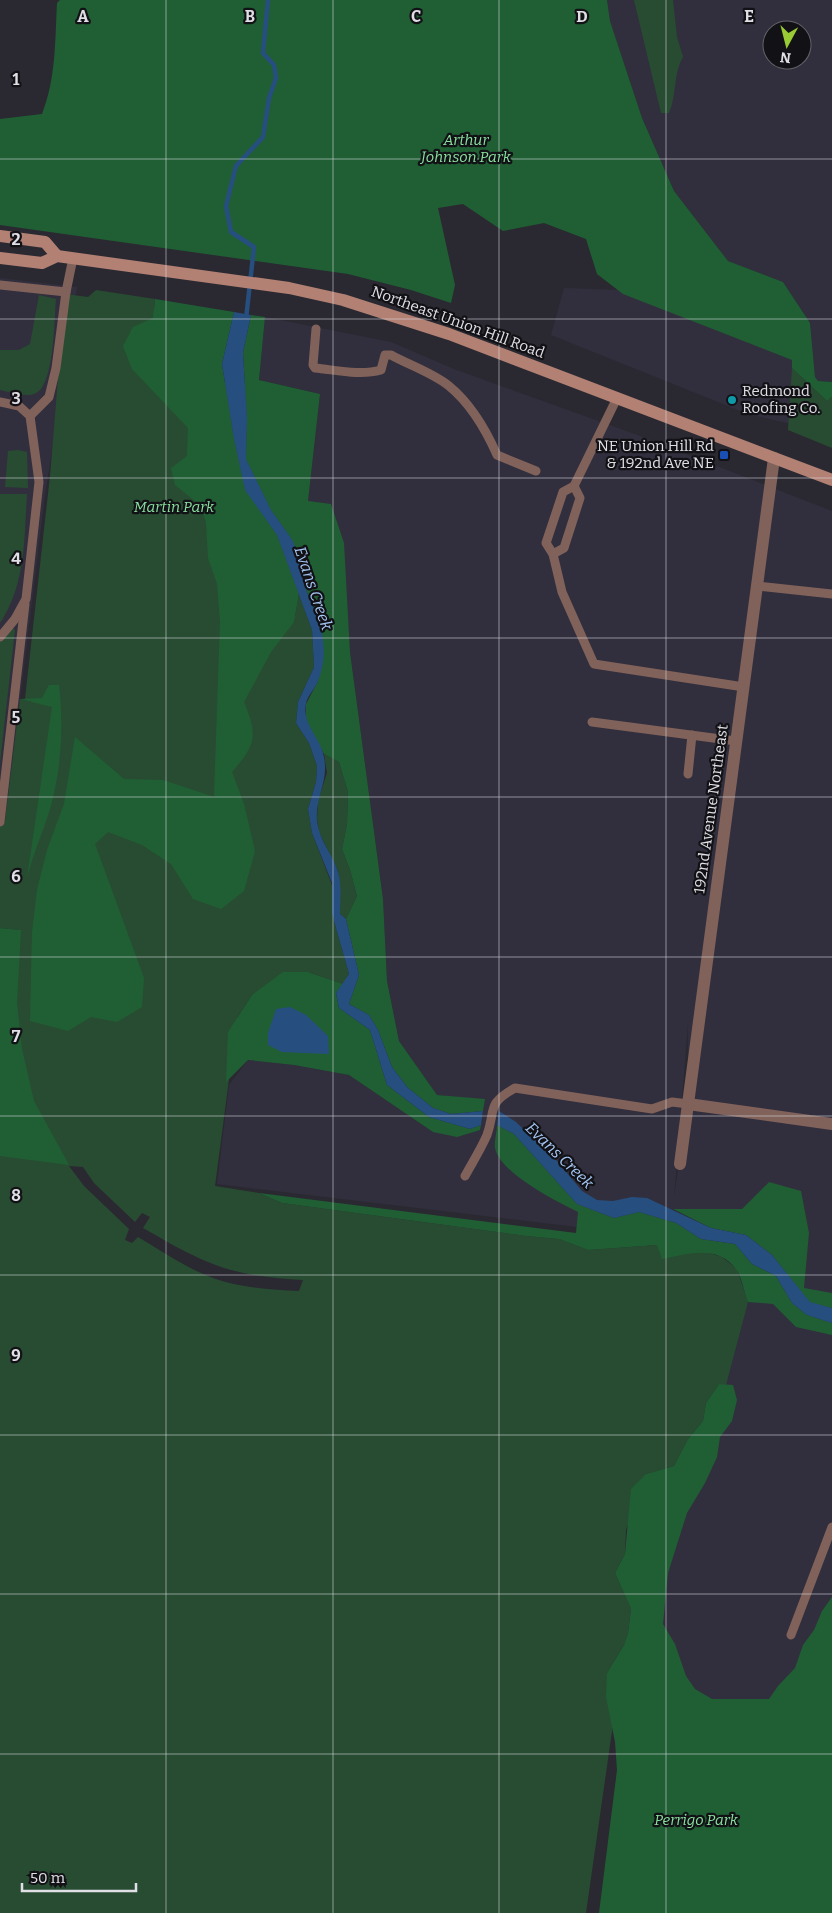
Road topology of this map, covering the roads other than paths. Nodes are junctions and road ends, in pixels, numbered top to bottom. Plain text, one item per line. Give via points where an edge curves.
1 (0, 236) edge
2 (57, 256) junction
3 (0, 258) edge
4 (73, 258) junction
5 (0, 285) edge
6 (66, 292) junction
7 (316, 329) dead end
8 (617, 398) junction
9 (0, 402) edge
10 (30, 416) junction
11 (774, 458) junction
12 (536, 471) dead end
13 (832, 480) edge
14 (574, 486) junction
15 (553, 554) junction
16 (757, 586) junction
17 (832, 594) edge
18 (26, 599) junction
19 (0, 637) edge
20 (744, 687) junction
21 (592, 722) dead end
22 (692, 735) junction
23 (736, 741) junction
24 (688, 774) dead end
25 (0, 822) edge
26 (688, 1104) junction
27 (832, 1124) edge
28 (680, 1164) dead end
29 (465, 1176) dead end
30 (832, 1527) edge
31 (791, 1635) dead end

1 - 2 main road via 45,242
2 - 3 main road, Northeast Union Hill Road via 42,263
2 - 4 main road, Northeast Union Hill Road
4 - 6 lane
4 - 8 main road, Northeast Union Hill Road via 289,288 343,300 406,319
5 - 6 lane
6 - 10 lane via 49,397
7 - 12 lane via 315,368 376,372 381,370 386,355 391,355 448,385 466,402 497,455
8 - 11 main road, Northeast Union Hill Road
8 - 14 lane
9 - 10 lane via 19,406
10 - 18 lane via 39,482
11 - 13 main road, Northeast Union Hill Road
11 - 16 street, 192nd Avenue Northeast
14 - 15 lane via 580,498 564,548
14 - 15 lane via 563,492 546,543
15 - 20 lane via 562,592 594,664
16 - 17 lane
16 - 20 street, 192nd Avenue Northeast
18 - 19 lane
18 - 25 lane
20 - 23 street, 192nd Avenue Northeast
21 - 22 lane
22 - 23 lane
22 - 24 lane
23 - 26 street, 192nd Avenue Northeast
26 - 27 street
26 - 28 street, 192nd Avenue Northeast
26 - 29 lane via 672,1102 652,1109 515,1088 503,1094 491,1109 487,1133
30 - 31 lane

